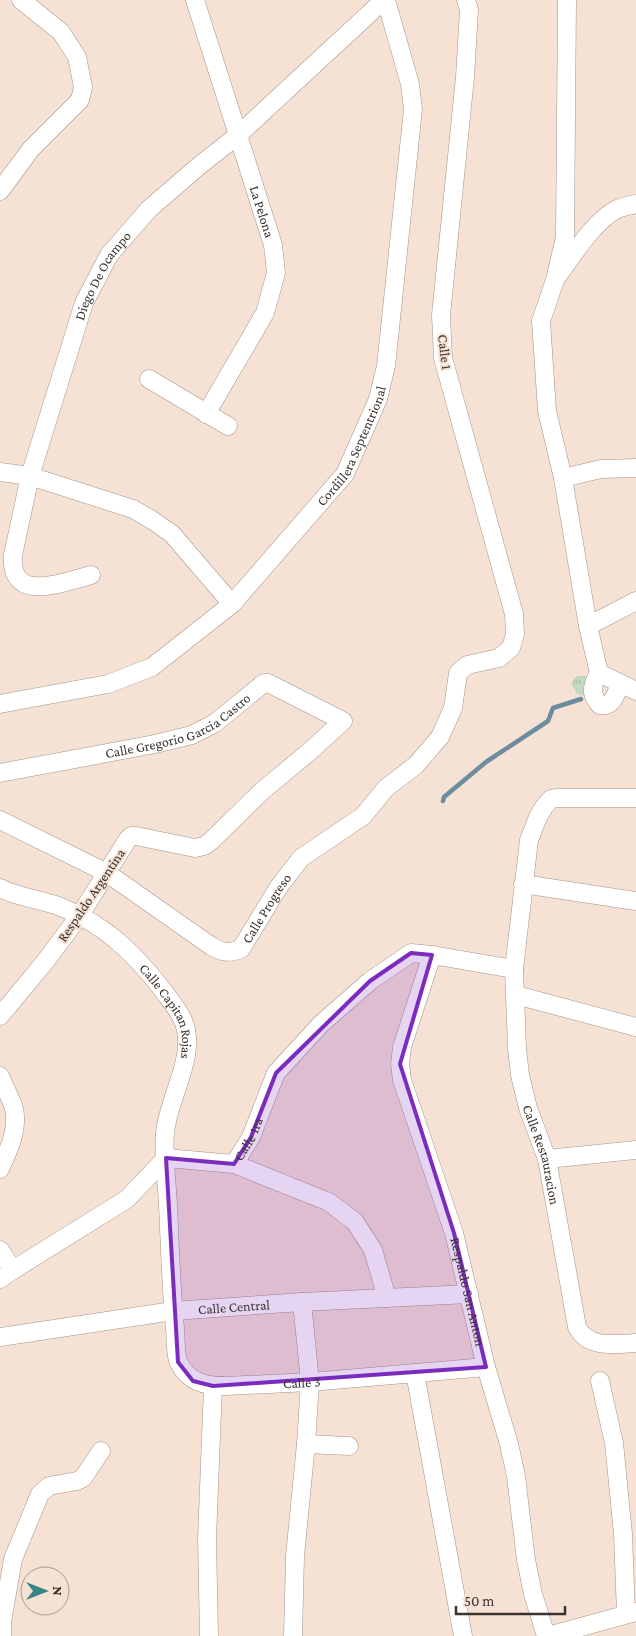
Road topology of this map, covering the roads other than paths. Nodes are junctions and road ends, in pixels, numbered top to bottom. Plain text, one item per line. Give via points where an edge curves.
1 (21, 0) edge
2 (195, 0) edge
3 (385, 0) edge
4 (466, 0) edge
5 (567, 0) edge
6 (237, 136) junction
7 (0, 191) edge
8 (636, 204) edge
9 (554, 280) junction
10 (149, 379) dead end
11 (206, 414) junction
12 (228, 426) dead end
13 (636, 468) edge
14 (0, 472) edge
15 (30, 476) junction
16 (563, 478) junction
17 (91, 575) dead end
18 (636, 601) edge
19 (232, 604) junction
20 (588, 626) junction
21 (467, 664) joint
22 (599, 673) junction
23 (620, 684) junction
24 (636, 691) edge
25 (0, 704) edge
26 (342, 721) joint
27 (0, 773) edge
28 (636, 798) edge
29 (0, 820) edge
30 (107, 873) junction
31 (523, 884) junction
32 (0, 888) edge
33 (636, 901) edge
34 (80, 915) junction
35 (432, 955) junction
36 (514, 969) junction
37 (516, 994) junction
38 (0, 1016) edge
39 (636, 1026) edge
40 (0, 1076) edge
41 (636, 1150) edge
42 (166, 1158) junction
43 (547, 1159) junction
44 (234, 1164) junction
45 (0, 1169) edge
46 (0, 1250) edge
47 (6, 1274) edge
48 (470, 1294) junction
49 (387, 1298) junction
50 (302, 1302) junction
51 (174, 1311) junction
52 (0, 1337) edge
53 (636, 1343) edge
54 (486, 1367) junction
55 (415, 1373) junction
56 (600, 1380) dead end
57 (310, 1382) junction
58 (213, 1386) junction
59 (306, 1444) junction
60 (348, 1446) dead end
61 (101, 1451) dead end
62 (631, 1613) edge
63 (1, 1627) edge
64 (209, 1636) edge
65 (293, 1636) edge
66 (463, 1636) edge
67 (547, 1636) edge

1 - 7 street via 61,32 76,57 83,88 80,100 31,149
2 - 6 street, La Pelona
3 - 6 street, Diego De Ocampo
3 - 19 street, Cordillera Septentrional via 410,84 413,109 386,366 378,398 345,474
4 - 21 street, Calle 1 via 469,10 468,48 441,316 443,358 514,614 515,634 510,648 499,658
5 - 9 street via 565,237
6 - 11 street, La Pelona via 273,245 276,273 265,313
6 - 15 street, Diego De Ocampo via 171,188 109,255 84,304
8 - 9 street via 617,210 601,222
9 - 16 street via 541,320 547,411
10 - 11 street
11 - 12 street
13 - 16 street via 601,469
14 - 15 street
15 - 17 street, Diego De Ocampo via 12,567 30,587 46,587
15 - 19 street via 133,509 152,520 172,534
16 - 20 street
18 - 20 street
19 - 25 street, Cordillera Septentrional via 152,667 108,684
20 - 22 street
21 - 30 street, Calle Progreso via 458,673 453,708 440,737 416,765 386,788 363,816 301,858 278,888 241,949 224,952 211,946
22 - 23 street
22 - 23 street via 592,688 593,696 600,705 610,704
23 - 24 street
26 - 27 street, Calle Gregorio Garcia Castro via 268,683 215,723 192,735
26 - 30 street, Respaldo Argentina via 262,791 212,841 195,848 131,836
28 - 31 street, Calle Restauracion via 551,799 538,817 529,840
29 - 30 street, Calle Progreso
30 - 34 street, Respaldo Argentina
31 - 33 street
31 - 36 street, Calle Restauracion
32 - 34 street, Calle Capitan Rojas
34 - 38 street, Respaldo Argentina
34 - 42 street, Calle Capitan Rojas via 114,938 141,963 184,1021 187,1053 165,1133
35 - 36 street
35 - 44 street, Calle 1ra via 411,954 370,981 320,1024 276,1074 251,1137
35 - 48 street, Respaldo San Anton via 402,1047 400,1064 402,1080 454,1233
36 - 37 street, Calle Restauracion
37 - 39 street
37 - 43 street, Calle Restauracion via 520,1075
40 - 45 street via 13,1107 15,1125 10,1148
41 - 43 street
42 - 44 street, Calle 1ra
42 - 47 street via 127,1198
42 - 51 street, Calle Capitan Rojas
43 - 53 street, Calle Restauracion via 577,1327 585,1339 602,1344
44 - 49 street via 329,1202 355,1222 373,1250
46 - 47 street
48 - 49 street, Calle Central
48 - 54 street, Respaldo San Anton
49 - 50 street, Calle Central
50 - 51 street, Calle Central
50 - 57 street
51 - 52 street, Calle Central
51 - 58 street, Calle 3 via 178,1362 193,1380
54 - 55 street, Calle 3
54 - 67 street, Respaldo San Anton via 509,1444 526,1560
55 - 57 street, Calle 3
55 - 66 street
56 - 62 street via 614,1443
57 - 58 street, Calle 3
57 - 59 street
58 - 64 street via 207,1539
59 - 60 street
59 - 65 street via 295,1556
61 - 63 street via 83,1478 49,1486 40,1494 13,1559
62 - 67 street

